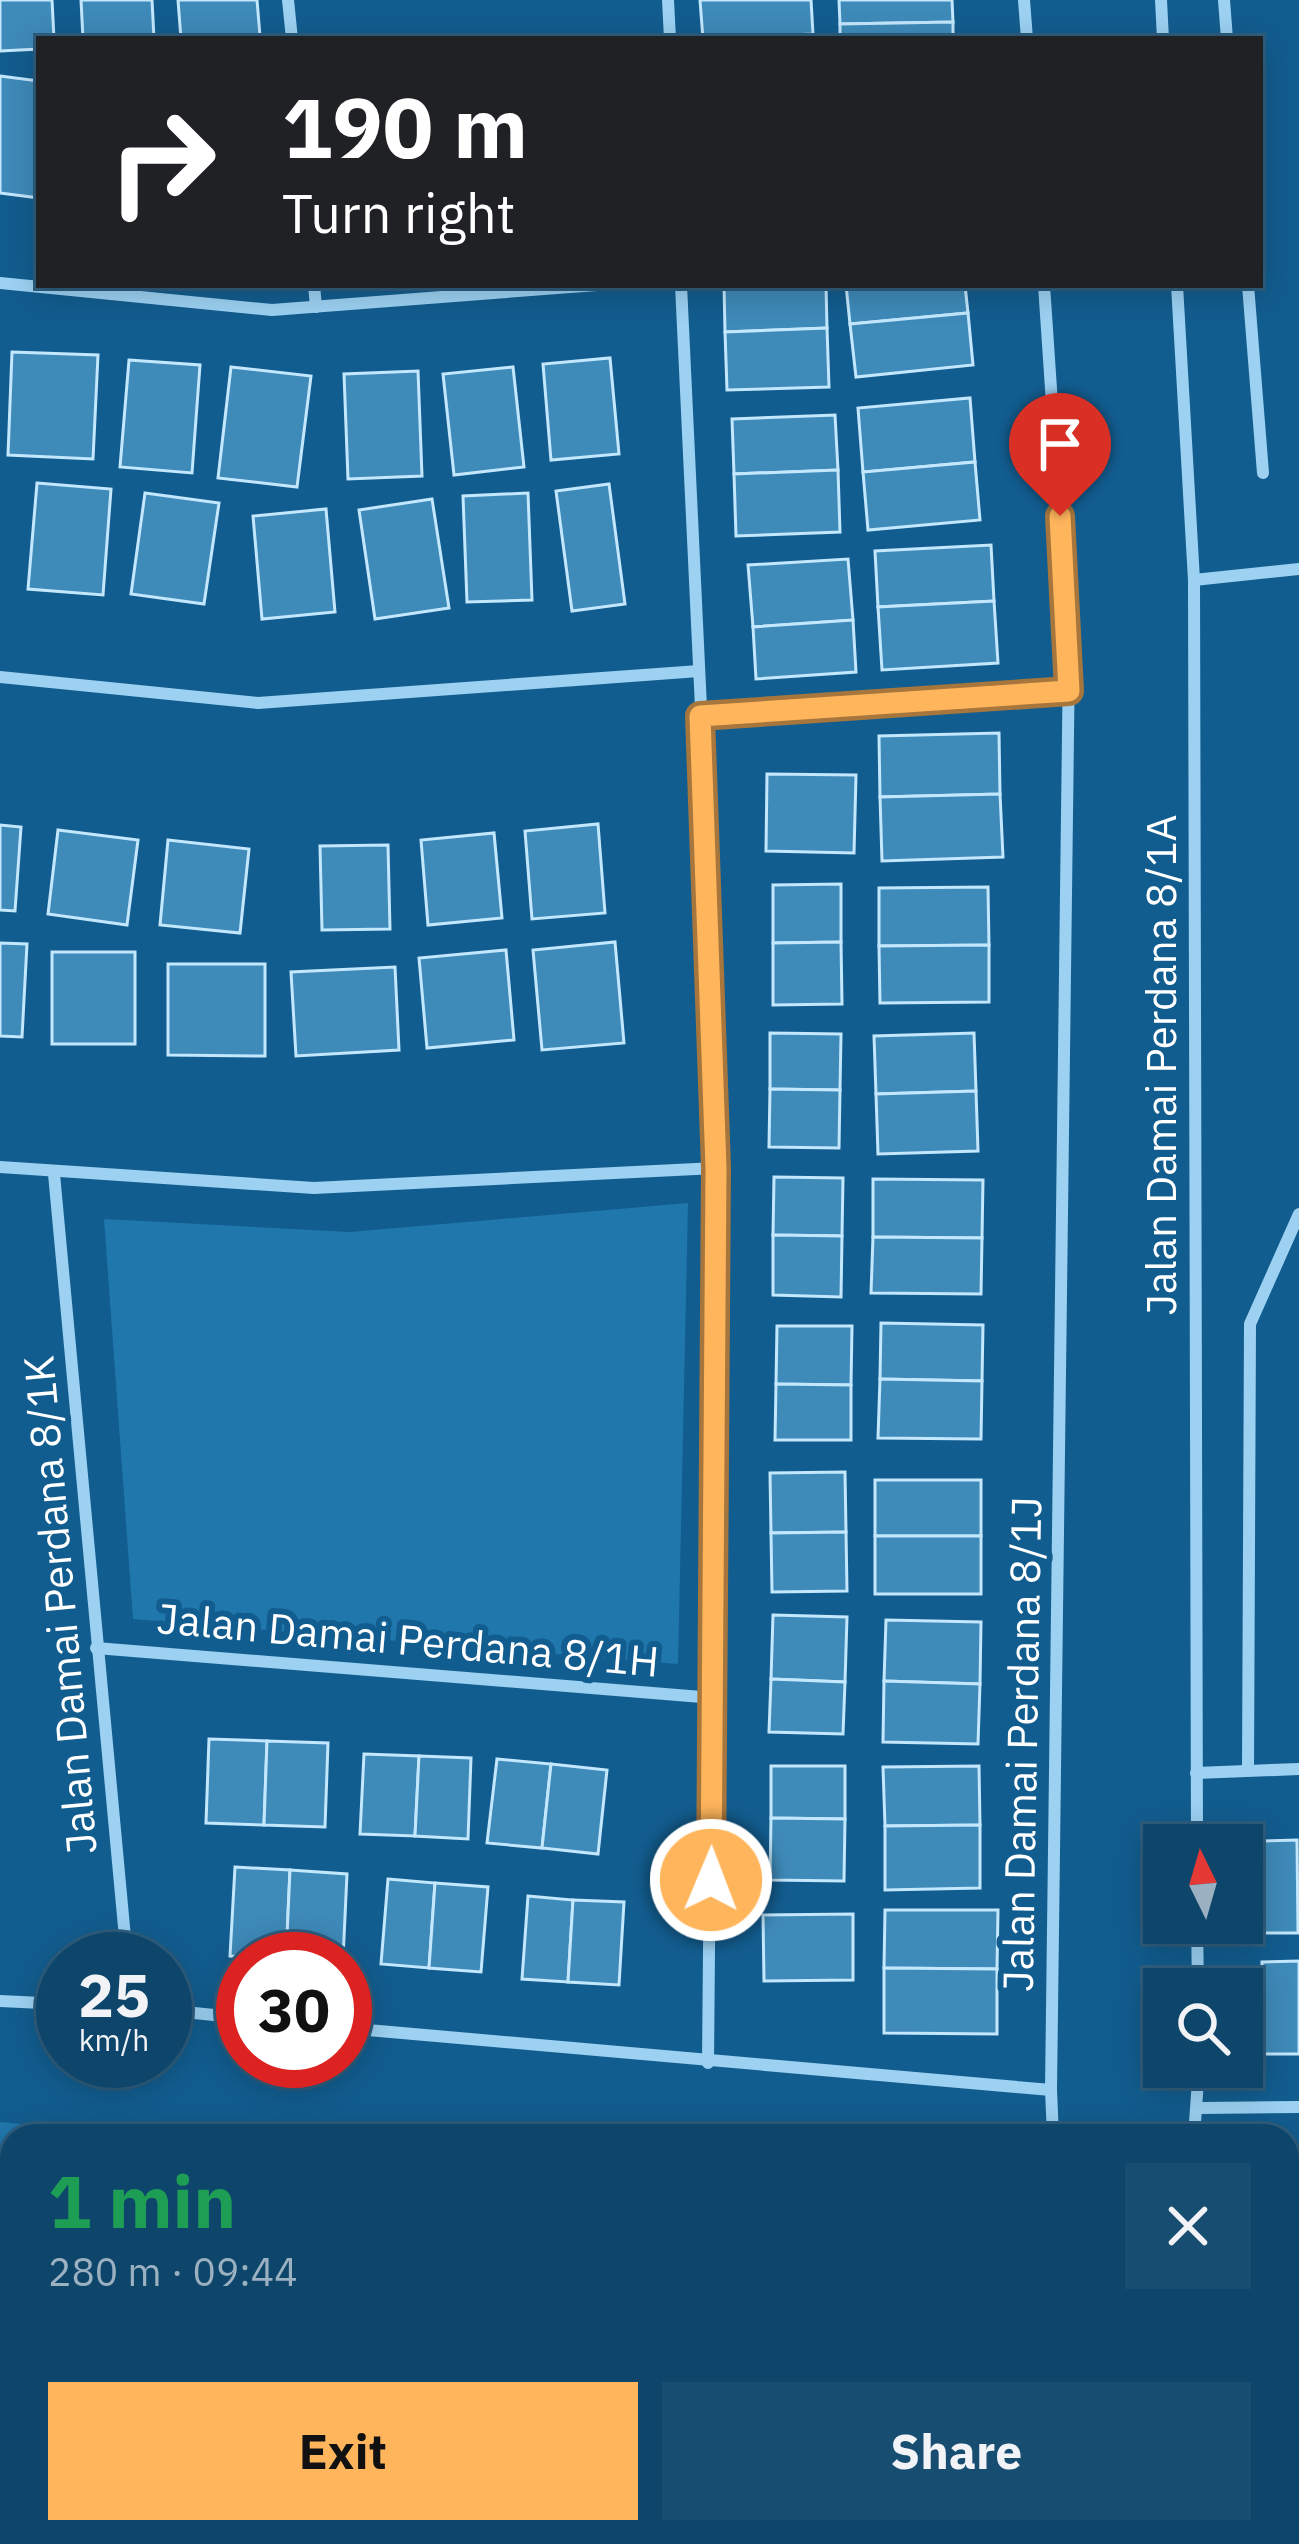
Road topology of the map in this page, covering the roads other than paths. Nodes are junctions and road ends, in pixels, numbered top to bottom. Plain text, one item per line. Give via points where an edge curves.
1 (288, 0) edge
2 (668, 0) edge
3 (1024, 0) edge
4 (1161, 0) edge
5 (1224, 0) edge
6 (292, 36) edge
7 (670, 36) edge
8 (1027, 36) edge
9 (1163, 36) edge
10 (1227, 36) edge
11 (0, 283) edge
12 (36, 287) edge
13 (50, 288) edge
14 (314, 288) edge
15 (559, 288) edge
16 (681, 288) edge
17 (1044, 288) edge
18 (1177, 288) edge
19 (1248, 288) edge
20 (316, 307) junction
21 (1263, 472) dead end
22 (1299, 569) edge
23 (1194, 580) junction
24 (699, 671) junction
25 (0, 677) edge
26 (1069, 691) junction
27 (700, 716) junction
28 (0, 1167) edge
29 (716, 1168) junction
30 (54, 1174) junction
31 (1299, 1214) edge
32 (96, 1648) junction
33 (714, 1698) junction
34 (1247, 1769) junction
35 (1299, 1769) edge
36 (1196, 1773) junction
37 (1196, 1824) edge
38 (124, 1932) edge
39 (0, 2000) edge
40 (36, 2002) edge
41 (372, 2031) edge
42 (708, 2063) junction
43 (1200, 2088) edge
44 (1051, 2090) junction
45 (1299, 2107) edge
46 (1200, 2108) junction
47 (1052, 2124) edge
48 (1197, 2124) edge

1 - 6 street
2 - 7 street
3 - 8 street
4 - 9 street
5 - 10 street
11 - 12 street
13 - 20 street via 272,310
14 - 20 street
15 - 20 street
16 - 24 street
17 - 26 street, Jalan Damai Perdana 8/1J
18 - 23 street, Jalan Damai Perdana 8/1A
19 - 21 street
22 - 23 street
23 - 36 street, Jalan Damai Perdana 8/1A
24 - 25 street via 258,703
24 - 27 street
26 - 27 lane
26 - 44 street, Jalan Damai Perdana 8/1J
27 - 29 street
28 - 30 street
29 - 30 street via 314,1188
29 - 33 street
30 - 32 street, Jalan Damai Perdana 8/1K
31 - 34 street via 1250,1324
32 - 33 street, Jalan Damai Perdana 8/1H
32 - 38 street, Jalan Damai Perdana 8/1K
33 - 42 street
34 - 35 street
34 - 36 street
36 - 37 street, Jalan Damai Perdana 8/1A
39 - 40 street
41 - 42 street
42 - 44 street
43 - 46 street
44 - 47 street, Jalan Damai Perdana 8/1J
45 - 46 street
46 - 48 street

